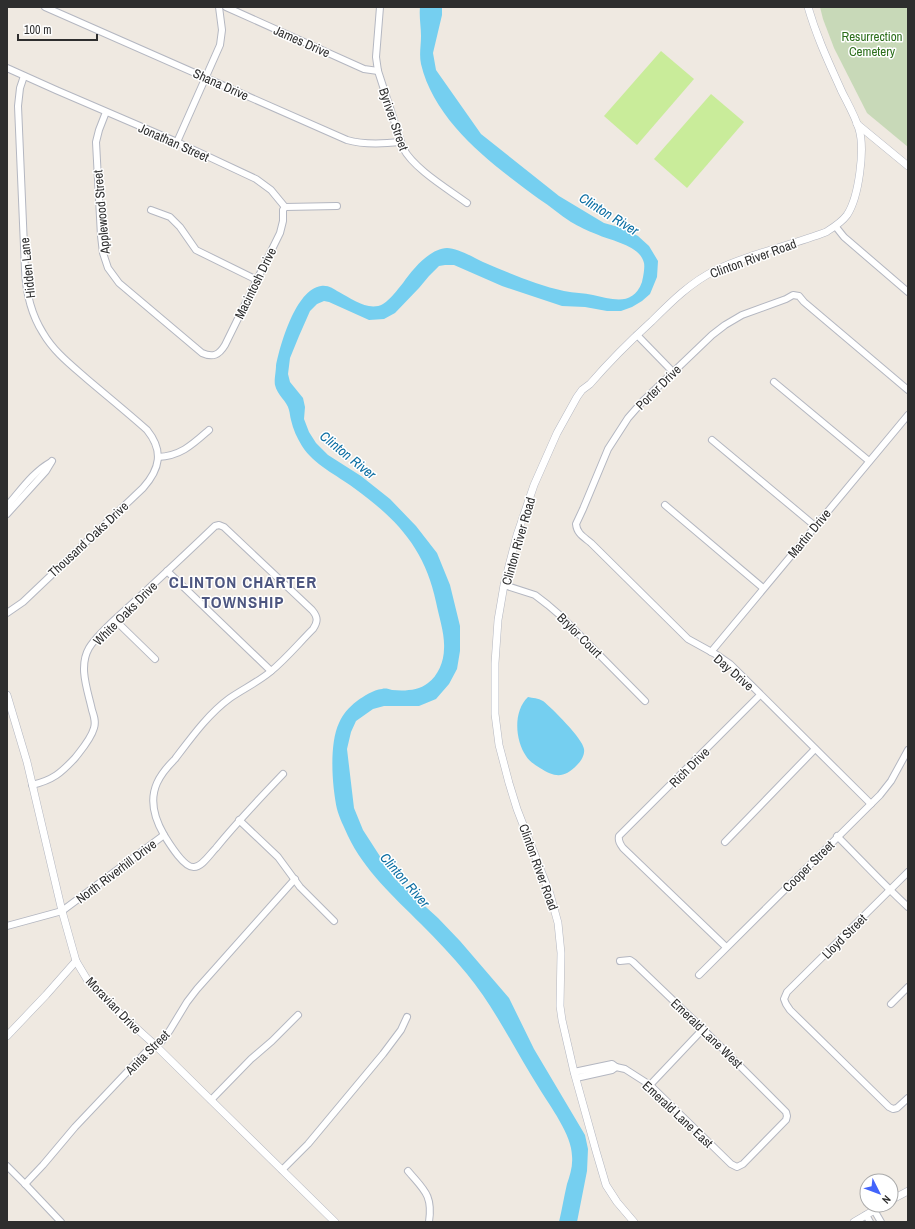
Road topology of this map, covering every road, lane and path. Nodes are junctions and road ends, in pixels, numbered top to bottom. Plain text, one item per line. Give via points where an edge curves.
1 (45, 7) edge
2 (219, 7) edge
3 (226, 7) edge
4 (380, 7) edge
5 (808, 7) edge
6 (7, 68) edge
7 (378, 72) junction
8 (24, 76) junction
9 (206, 77) junction
10 (106, 112) junction
11 (857, 124) junction
12 (177, 142) junction
13 (400, 142) junction
14 (908, 166) edge
15 (468, 203) dead end
16 (337, 206) dead end
17 (285, 207) junction
18 (151, 210) dead end
19 (836, 226) junction
20 (257, 280) junction
21 (908, 292) edge
22 (637, 335) junction
23 (216, 355) joint
24 (673, 372) junction
25 (774, 382) dead end
26 (908, 390) edge
27 (908, 415) edge
28 (209, 430) dead end
29 (712, 440) dead end
30 (158, 457) junction
31 (869, 461) junction
32 (30, 484) dead end
33 (16, 500) junction
34 (665, 505) dead end
35 (7, 506) edge
36 (7, 514) edge
37 (815, 526) junction
38 (576, 528) joint
39 (167, 571) junction
40 (504, 585) junction
41 (763, 588) junction
42 (7, 612) edge
43 (115, 620) junction
44 (711, 652) junction
45 (155, 659) dead end
46 (271, 671) junction
47 (7, 695) edge
48 (760, 695) junction
49 (645, 701) dead end
50 (815, 750) junction
51 (908, 750) edge
52 (283, 774) dead end
53 (32, 785) junction
54 (871, 804) junction
55 (240, 820) junction
56 (164, 835) junction
57 (837, 836) junction
58 (725, 842) dead end
59 (908, 872) edge
60 (295, 879) junction
61 (890, 890) junction
62 (908, 907) edge
63 (62, 911) junction
64 (334, 921) dead end
65 (7, 926) edge
66 (726, 947) junction
67 (76, 961) junction
68 (620, 961) dead end
69 (699, 974) dead end
70 (908, 987) edge
71 (891, 1004) dead end
72 (298, 1015) dead end
73 (407, 1017) dead end
74 (703, 1029) junction
75 (7, 1036) edge
76 (155, 1045) junction
77 (575, 1075) junction
78 (650, 1085) junction
79 (908, 1098) edge
80 (210, 1100) junction
81 (7, 1166) edge
82 (737, 1167) joint
83 (282, 1170) junction
84 (408, 1171) dead end
85 (26, 1184) junction
86 (908, 1191) edge
87 (899, 1196) edge
88 (869, 1213) edge
89 (876, 1213) edge
90 (866, 1215) junction
91 (61, 1222) edge
92 (335, 1222) edge
93 (429, 1222) edge
94 (634, 1222) edge
95 (854, 1222) edge
96 (870, 1222) edge
97 (881, 1222) edge

1 - 9 street, Shana Drive
2 - 9 street via 222,38
3 - 7 street, James Drive
4 - 7 street, Byriver Street via 376,57
5 - 11 street, Clinton River Road via 818,41
6 - 8 street, Jonathan Street
7 - 13 street, Byriver Street
8 - 10 street, Jonathan Street
8 - 30 street, Hidden Lane via 19,96 18,127 25,270 29,300 40,329 51,346 147,430 156,444
9 - 12 street
9 - 13 street, Shana Drive via 347,140 376,144
10 - 12 street, Jonathan Street
10 - 23 street, Applewood Street via 97,137 96,149 101,236 108,268 130,293 202,353
11 - 14 street
11 - 19 street, Clinton River Road via 861,146 857,190 847,215
12 - 17 street, Jonathan Street via 262,183
13 - 15 street, Byriver Street via 408,157 418,167
16 - 17 street
17 - 20 street, Macintosh Drive via 280,233
18 - 20 street via 164,214 174,221 196,250
19 - 21 street via 844,237
19 - 22 street, Clinton River Road via 814,237 770,250 706,275 675,298
20 - 23 street, Macintosh Drive via 225,345
22 - 24 street
22 - 40 street, Clinton River Road via 582,390 557,433 534,485
24 - 26 street, Porter Drive via 725,325 742,315 793,295 799,296
24 - 38 street, Porter Drive via 638,406 616,436 605,456
25 - 31 street
27 - 31 street, Martin Drive
28 - 30 street via 177,454
29 - 37 street
30 - 42 street, Thousand Oaks Drive via 154,473 143,488 23,602
31 - 37 street, Martin Drive
32 - 33 street
33 - 35 street
33 - 36 street
34 - 41 street
37 - 41 street, Martin Drive
38 - 44 street, Day Drive via 581,536 688,639
39 - 43 street, White Oaks Drive
39 - 46 street
39 - 46 street, White Oaks Drive via 215,526 221,525 312,610 317,620 313,629
40 - 49 street, Brylor Court via 535,595 548,604
40 - 77 street, Clinton River Road via 496,637 496,730 515,803 550,894 558,923 561,953 560,1006
41 - 44 street, Martin Drive
43 - 45 street
43 - 53 street, White Oaks Drive via 92,644 85,658 84,675 95,719 92,735 61,773 48,781
44 - 48 street, Day Drive via 730,664
46 - 56 street via 230,698 213,714 157,782 152,806
47 - 53 street, Moravian Drive
48 - 50 street, Day Drive
48 - 66 street, Rich Drive via 618,839 623,848
50 - 54 street, Day Drive
50 - 58 street
51 - 54 street, Cooper Street via 891,781
52 - 55 street, North Riverhill Drive
53 - 63 street, Moravian Drive
54 - 57 street, Cooper Street
55 - 56 street, North Riverhill Drive via 201,864 194,867 186,865
55 - 60 street via 278,857
56 - 63 street, North Riverhill Drive
57 - 61 street
57 - 66 street, Cooper Street
59 - 61 street, Lloyd Street
60 - 64 street
60 - 76 street, Anita Street via 197,989 170,1030 161,1042
61 - 62 street
61 - 79 street, Lloyd Street via 787,992 784,1000 790,1010 886,1105 893,1109 897,1108
63 - 65 street
63 - 67 street, Moravian Drive
66 - 69 street, Cooper Street
67 - 75 street
67 - 76 street, Moravian Drive via 95,989
68 - 74 street, Emerald Lane West via 633,962
70 - 71 street
72 - 80 street
73 - 83 street via 401,1030 383,1054 308,1144
74 - 78 street
74 - 82 street, Emerald Lane West via 786,1112 787,1116 743,1164
76 - 80 street, Moravian Drive
76 - 85 street, Anita Street via 81,1121
77 - 78 street, Emerald Lane East via 612,1070 616,1067 625,1069
77 - 94 street, Clinton River Road via 606,1185
78 - 82 street, Emerald Lane East
80 - 83 street, Moravian Drive
81 - 85 street
83 - 92 street, Moravian Drive
84 - 93 street via 428,1196
85 - 91 street
86 - 87 street
88 - 90 street
89 - 97 street
90 - 95 street
90 - 96 street

